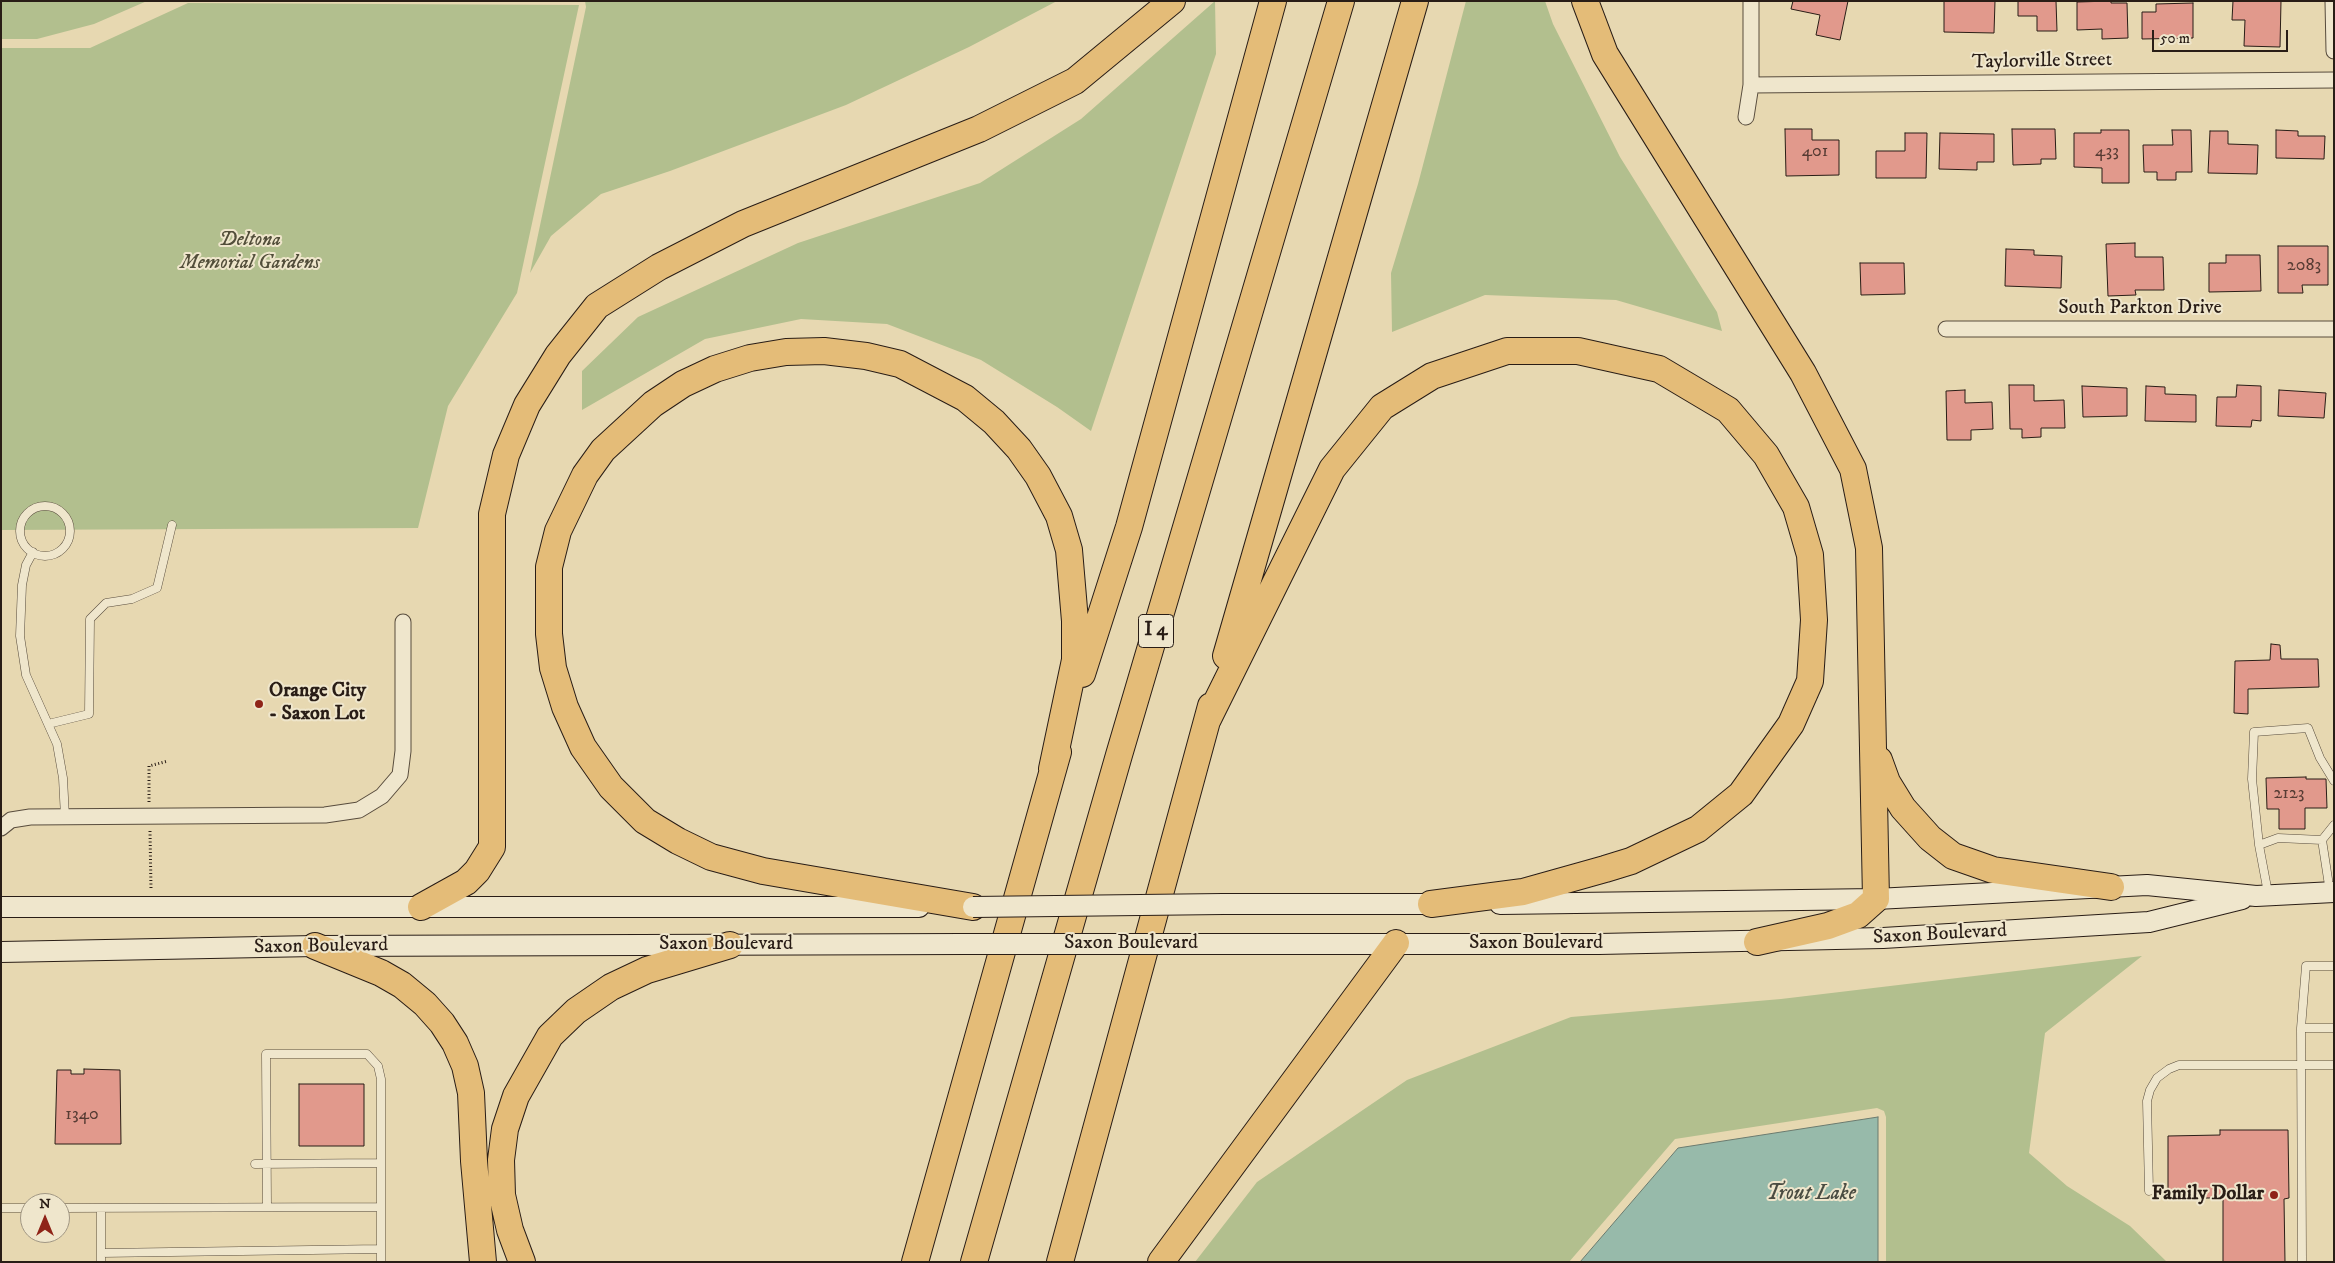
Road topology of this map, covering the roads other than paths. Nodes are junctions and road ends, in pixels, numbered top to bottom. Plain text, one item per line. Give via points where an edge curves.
1 (1172, 1) edge
2 (1273, 1) edge
3 (1341, 1) edge
4 (1415, 1) edge
5 (1585, 1) edge
6 (1751, 1) edge
7 (2333, 1) edge
8 (2334, 51) edge
9 (2334, 80) edge
10 (1751, 85) junction
11 (1746, 117) dead end
12 (2334, 328) edge
13 (1946, 329) dead end
14 (172, 525) dead end
15 (33, 552) junction
16 (402, 622) dead end
17 (1207, 721) junction
18 (48, 724) junction
19 (1874, 745) junction
20 (1052, 769) junction
21 (2334, 781) edge
22 (65, 817) junction
23 (2334, 825) edge
24 (1, 828) edge
25 (2322, 840) junction
26 (2259, 845) junction
27 (2110, 887) junction
28 (2332, 892) edge
29 (2262, 896) junction
30 (1876, 899) junction
31 (1432, 904) junction
32 (974, 906) junction
33 (1, 907) edge
34 (421, 907) junction
35 (1758, 942) junction
36 (1396, 943) junction
37 (730, 945) junction
38 (314, 946) junction
39 (1, 952) edge
40 (2334, 966) edge
41 (2301, 1028) junction
42 (2334, 1028) edge
43 (2334, 1065) edge
44 (2300, 1066) junction
45 (380, 1163) junction
46 (255, 1164) dead end
47 (267, 1164) junction
48 (2149, 1191) dead end
49 (380, 1207) junction
50 (1, 1208) edge
51 (20, 1208) edge
52 (70, 1208) edge
53 (101, 1208) junction
54 (267, 1208) junction
55 (923, 1232) junction
56 (380, 1249) junction
57 (101, 1258) edge
58 (381, 1262) edge
59 (483, 1262) edge
60 (522, 1262) edge
61 (910, 1262) edge
62 (915, 1262) edge
63 (974, 1262) edge
64 (1060, 1262) edge
65 (1161, 1262) edge
66 (2302, 1262) edge

1 - 34 highway via 1075,81 979,129 743,224 658,267 597,306 558,355 526,405 506,455 492,514 492,847 466,882
2 - 20 highway via 1129,527
3 - 63 highway, I 4
4 - 17 highway
5 - 19 highway via 1605,54 1803,373 1853,468 1869,548
6 - 10 street
7 - 8 street
9 - 10 street, Taylorville Street
10 - 11 street
12 - 13 street, South Parkton Drive
14 - 18 lane via 156,588 132,599 106,603 90,618 89,714
15 - 15 lane via 50,555 68,540 69,524 53,507 36,507 24,518 21,534 27,548
15 - 18 lane via 26,565 22,585 20,636 26,676
16 - 22 street via 403,751 400,775 382,796 359,810 325,815
17 - 31 highway via 1332,468 1382,407 1432,376 1507,351 1578,351 1659,369 1728,410 1766,455 1796,507 1810,555 1814,620 1810,681 1791,724 1741,794 1698,828 1631,861 1596,872 1523,892
17 - 64 highway
18 - 22 lane via 57,744
19 - 27 highway via 1887,782 1903,808 1930,838 1953,856 1993,870
19 - 30 highway
20 - 32 highway via 1075,660 1076,621 1069,550 1059,516 1038,476 994,422 965,398 900,364 866,356 824,351 786,352 750,358 683,384 653,404 603,450 585,475 558,531 548,567 549,634 553,668 565,707 583,747 611,787 645,821 678,842 711,857 763,871
20 - 55 highway
21 - 26 lane via 2308,728 2254,732 2252,778
22 - 24 street via 11,820
23 - 25 lane
25 - 26 lane via 2278,838
25 - 28 lane
26 - 29 lane
27 - 29 main road, Saxon Boulevard via 2147,885
27 - 30 main road, Saxon Boulevard
28 - 29 main road, Saxon Boulevard
29 - 35 main road, Saxon Boulevard via 2149,922
30 - 31 main road, Saxon Boulevard
30 - 35 highway via 1858,915 1828,926
31 - 32 main road, Saxon Boulevard, bridge
32 - 34 main road, Saxon Boulevard
33 - 34 main road, Saxon Boulevard
35 - 36 main road, Saxon Boulevard
36 - 37 main road, Saxon Boulevard, bridge
36 - 65 highway
37 - 38 main road, Saxon Boulevard
37 - 60 highway via 647,970 611,987 576,1011 550,1036 516,1096 505,1128 501,1160 502,1195
38 - 39 main road, Saxon Boulevard
38 - 59 highway via 381,973 402,986 425,1004 455,1043 471,1093
40 - 41 lane via 2306,966
41 - 42 lane
41 - 44 lane
43 - 44 lane
44 - 48 lane via 2179,1065 2158,1078 2147,1101
44 - 66 lane
45 - 47 lane
45 - 47 lane via 379,1072 373,1058 360,1052 266,1054
45 - 49 lane
46 - 47 lane
47 - 54 lane
49 - 54 lane
49 - 56 lane
50 - 51 lane
52 - 53 lane
53 - 54 lane
53 - 57 lane
55 - 61 highway
55 - 62 highway
56 - 57 lane
56 - 58 lane

